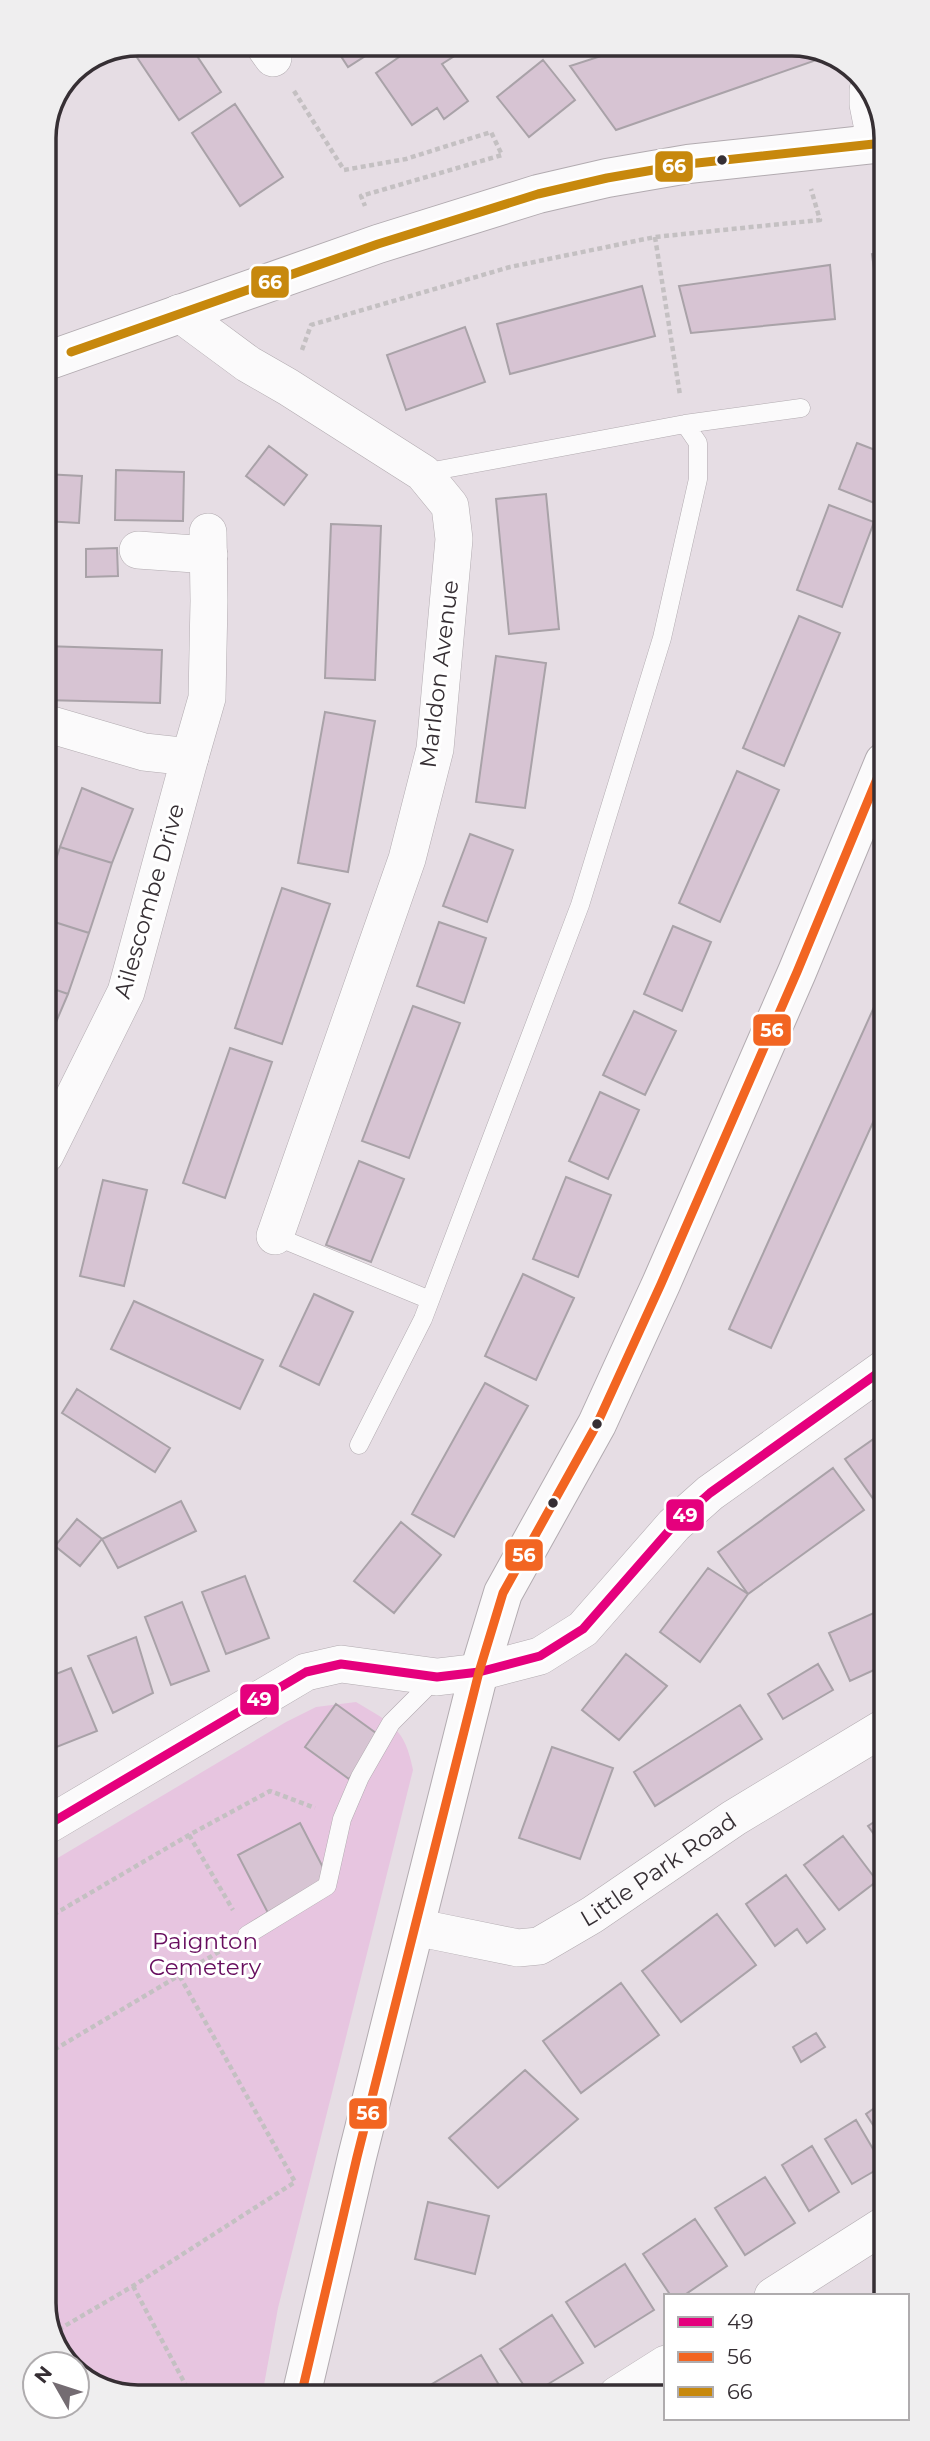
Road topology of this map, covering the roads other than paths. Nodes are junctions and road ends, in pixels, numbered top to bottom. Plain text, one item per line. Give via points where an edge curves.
1 (874, 145) edge
2 (179, 313) junction
3 (56, 358) edge
4 (800, 408) dead end
5 (685, 424) junction
6 (424, 473) junction
7 (138, 550) dead end
8 (56, 726) edge
9 (190, 757) junction
10 (874, 786) edge
11 (56, 1133) edge
12 (275, 1236) joint
13 (430, 1300) junction
14 (874, 1376) edge
15 (359, 1445) dead end
16 (479, 1672) junction
17 (437, 1677) junction
18 (874, 1734) edge
19 (56, 1820) edge
20 (415, 1927) junction
21 (247, 1934) road end
22 (874, 2232) edge
23 (776, 2294) edge
24 (664, 2365) edge
25 (304, 2385) edge
26 (633, 2385) edge

1 - 2 street via 688,164 538,194
2 - 3 street
2 - 6 street, Marldon Avenue via 248,364
4 - 5 lane
5 - 6 lane
5 - 13 lane via 698,443 698,479 662,638 580,905
6 - 12 street, Marldon Avenue via 450,506 454,539 435,750 407,859
7 - 9 street, Ailescombe Drive via 208,543 207,698
8 - 9 street via 144,752
9 - 11 street, Ailescombe Drive via 126,992
10 - 16 street via 792,985 602,1413 503,1592
12 - 13 lane
13 - 15 lane
14 - 16 street via 710,1493 674,1525 583,1629 540,1656
16 - 17 street
16 - 20 street
17 - 19 street via 341,1664 306,1672
17 - 21 lane via 391,1723 360,1777 342,1819 327,1886
18 - 20 street, Little Park Road via 734,1818 539,1946 518,1948
20 - 25 street
22 - 23 street
24 - 26 street

